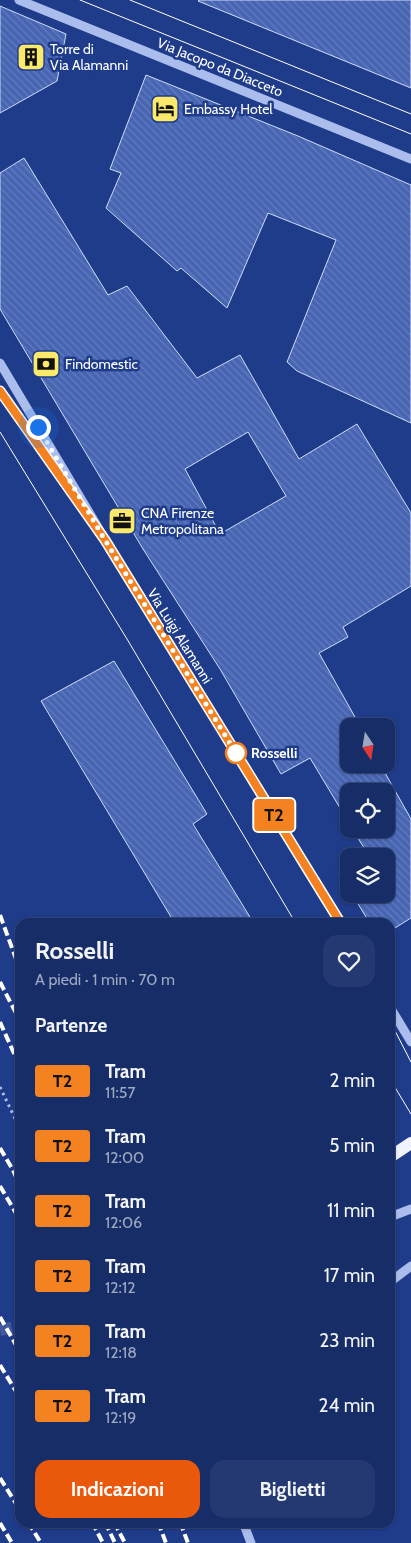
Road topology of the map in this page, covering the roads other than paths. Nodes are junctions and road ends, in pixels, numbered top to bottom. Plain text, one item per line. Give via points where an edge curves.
1 (19, 0) edge
2 (411, 159) edge
3 (0, 363) edge
4 (338, 918) edge
5 (395, 1015) edge
6 (411, 1042) edge
7 (411, 1143) edge
8 (395, 1154) edge
9 (411, 1209) edge
10 (395, 1215) edge
11 (411, 1266) edge
12 (395, 1278) edge
13 (245, 1528) edge
14 (251, 1543) edge

1 - 2 street, Via Jacopo da Diacceto
3 - 4 street, Via Luigi Alamanni
5 - 6 street
7 - 8 main road
9 - 10 street
11 - 12 street
13 - 14 street

